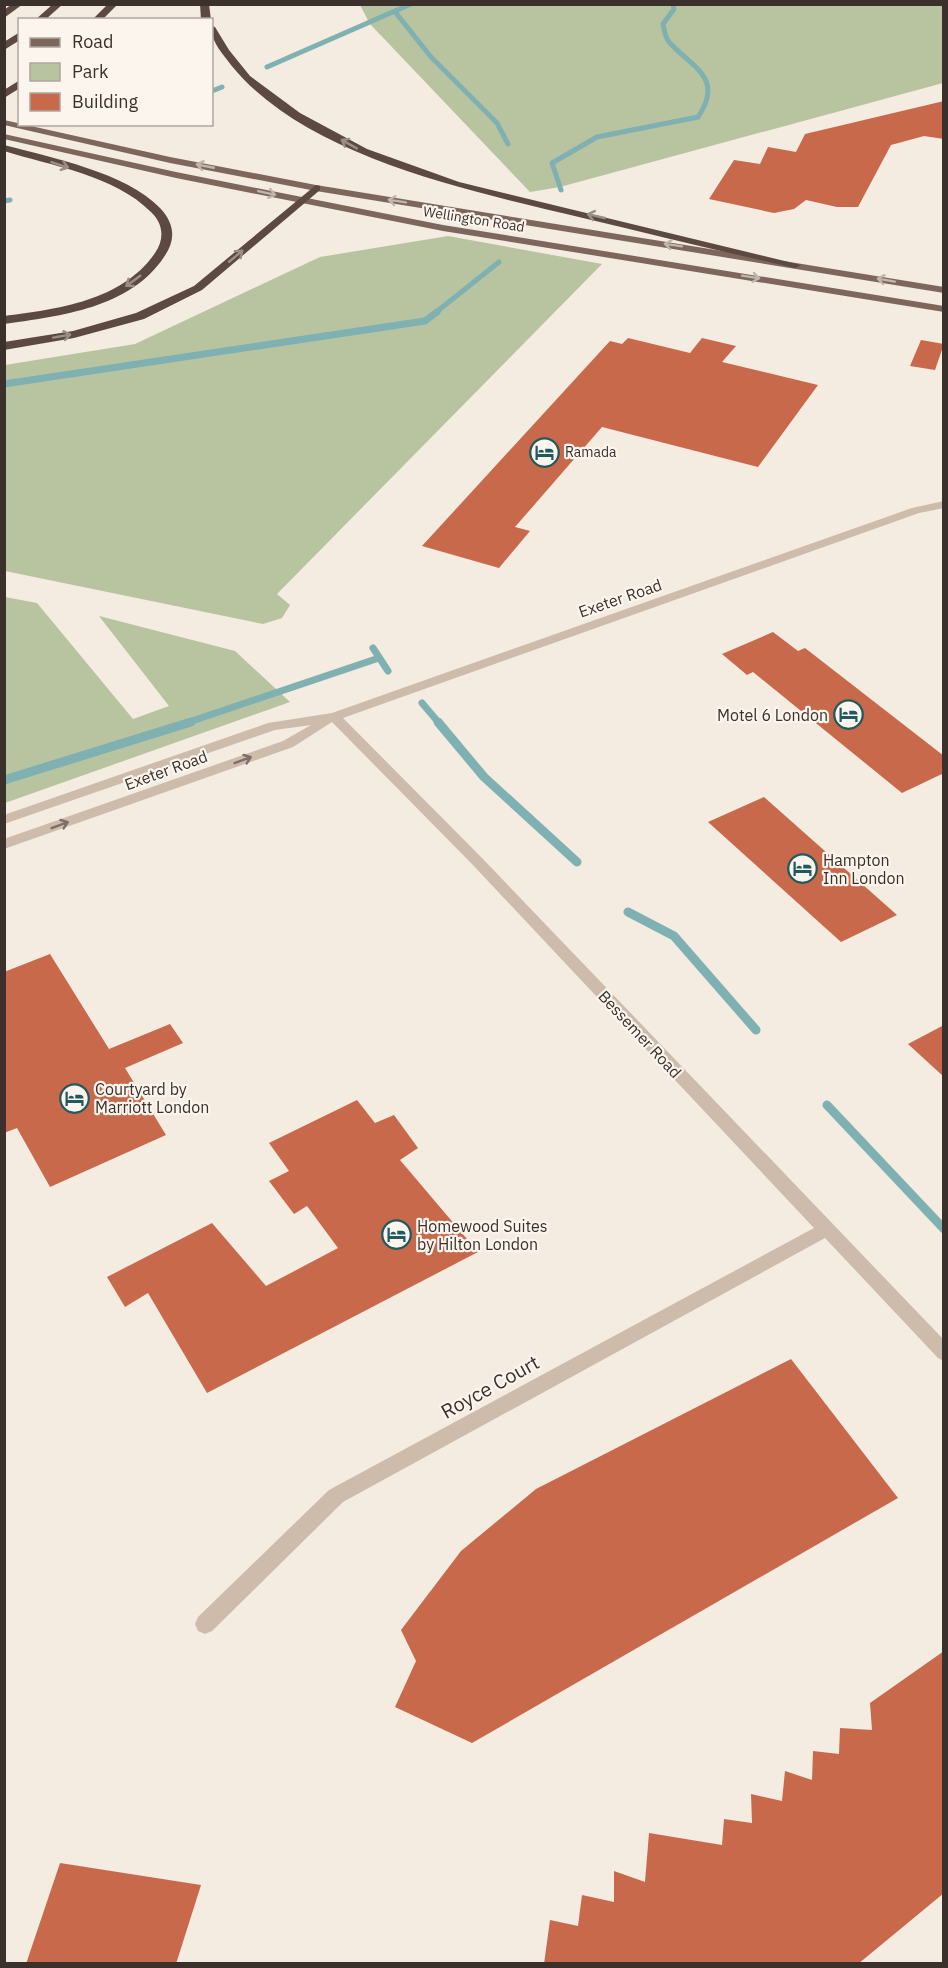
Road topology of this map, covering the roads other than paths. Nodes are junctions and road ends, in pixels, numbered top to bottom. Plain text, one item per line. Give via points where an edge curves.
1 (19, 4) edge
2 (58, 4) edge
3 (114, 4) edge
4 (4, 15) edge
5 (41, 18) edge
6 (98, 18) edge
7 (213, 31) edge
8 (18, 36) edge
9 (4, 47) edge
10 (18, 84) edge
11 (4, 95) edge
12 (21, 126) edge
13 (4, 136) edge
14 (4, 148) edge
15 (316, 188) junction
16 (302, 200) junction
17 (795, 265) junction
18 (944, 290) edge
19 (944, 309) edge
20 (4, 320) edge
21 (4, 346) edge
22 (944, 495) edge
23 (944, 504) edge
24 (916, 510) junction
25 (334, 717) junction
26 (4, 820) edge
27 (4, 844) edge
28 (825, 1230) junction
29 (944, 1353) edge
30 (205, 1624) dead end

1 - 4 highway
2 - 5 highway
3 - 6 highway
17 -> 7 highway via 456,184 363,151 296,115 247,78
8 - 9 highway
10 - 11 highway
15 -> 12 main road, Wellington Road
13 -> 16 main road, Wellington Road
14 -> 20 highway via 123,188 154,207 166,224 168,242 157,263 122,289 82,306
15 - 16 highway
17 -> 15 main road, Wellington Road
16 -> 19 main road, Wellington Road via 443,228
21 -> 16 highway via 74,334 140,316 198,288
18 -> 17 main road, Wellington Road
22 - 24 street, Exeter Road
23 - 24 street, Exeter Road
24 - 25 street, Exeter Road
25 - 26 street, Exeter Road via 273,726
27 -> 25 street, Exeter Road via 288,744
25 - 28 street, Bessemer Road via 473,857
28 - 29 street, Bessemer Road
28 - 30 street, Royce Court via 336,1496

